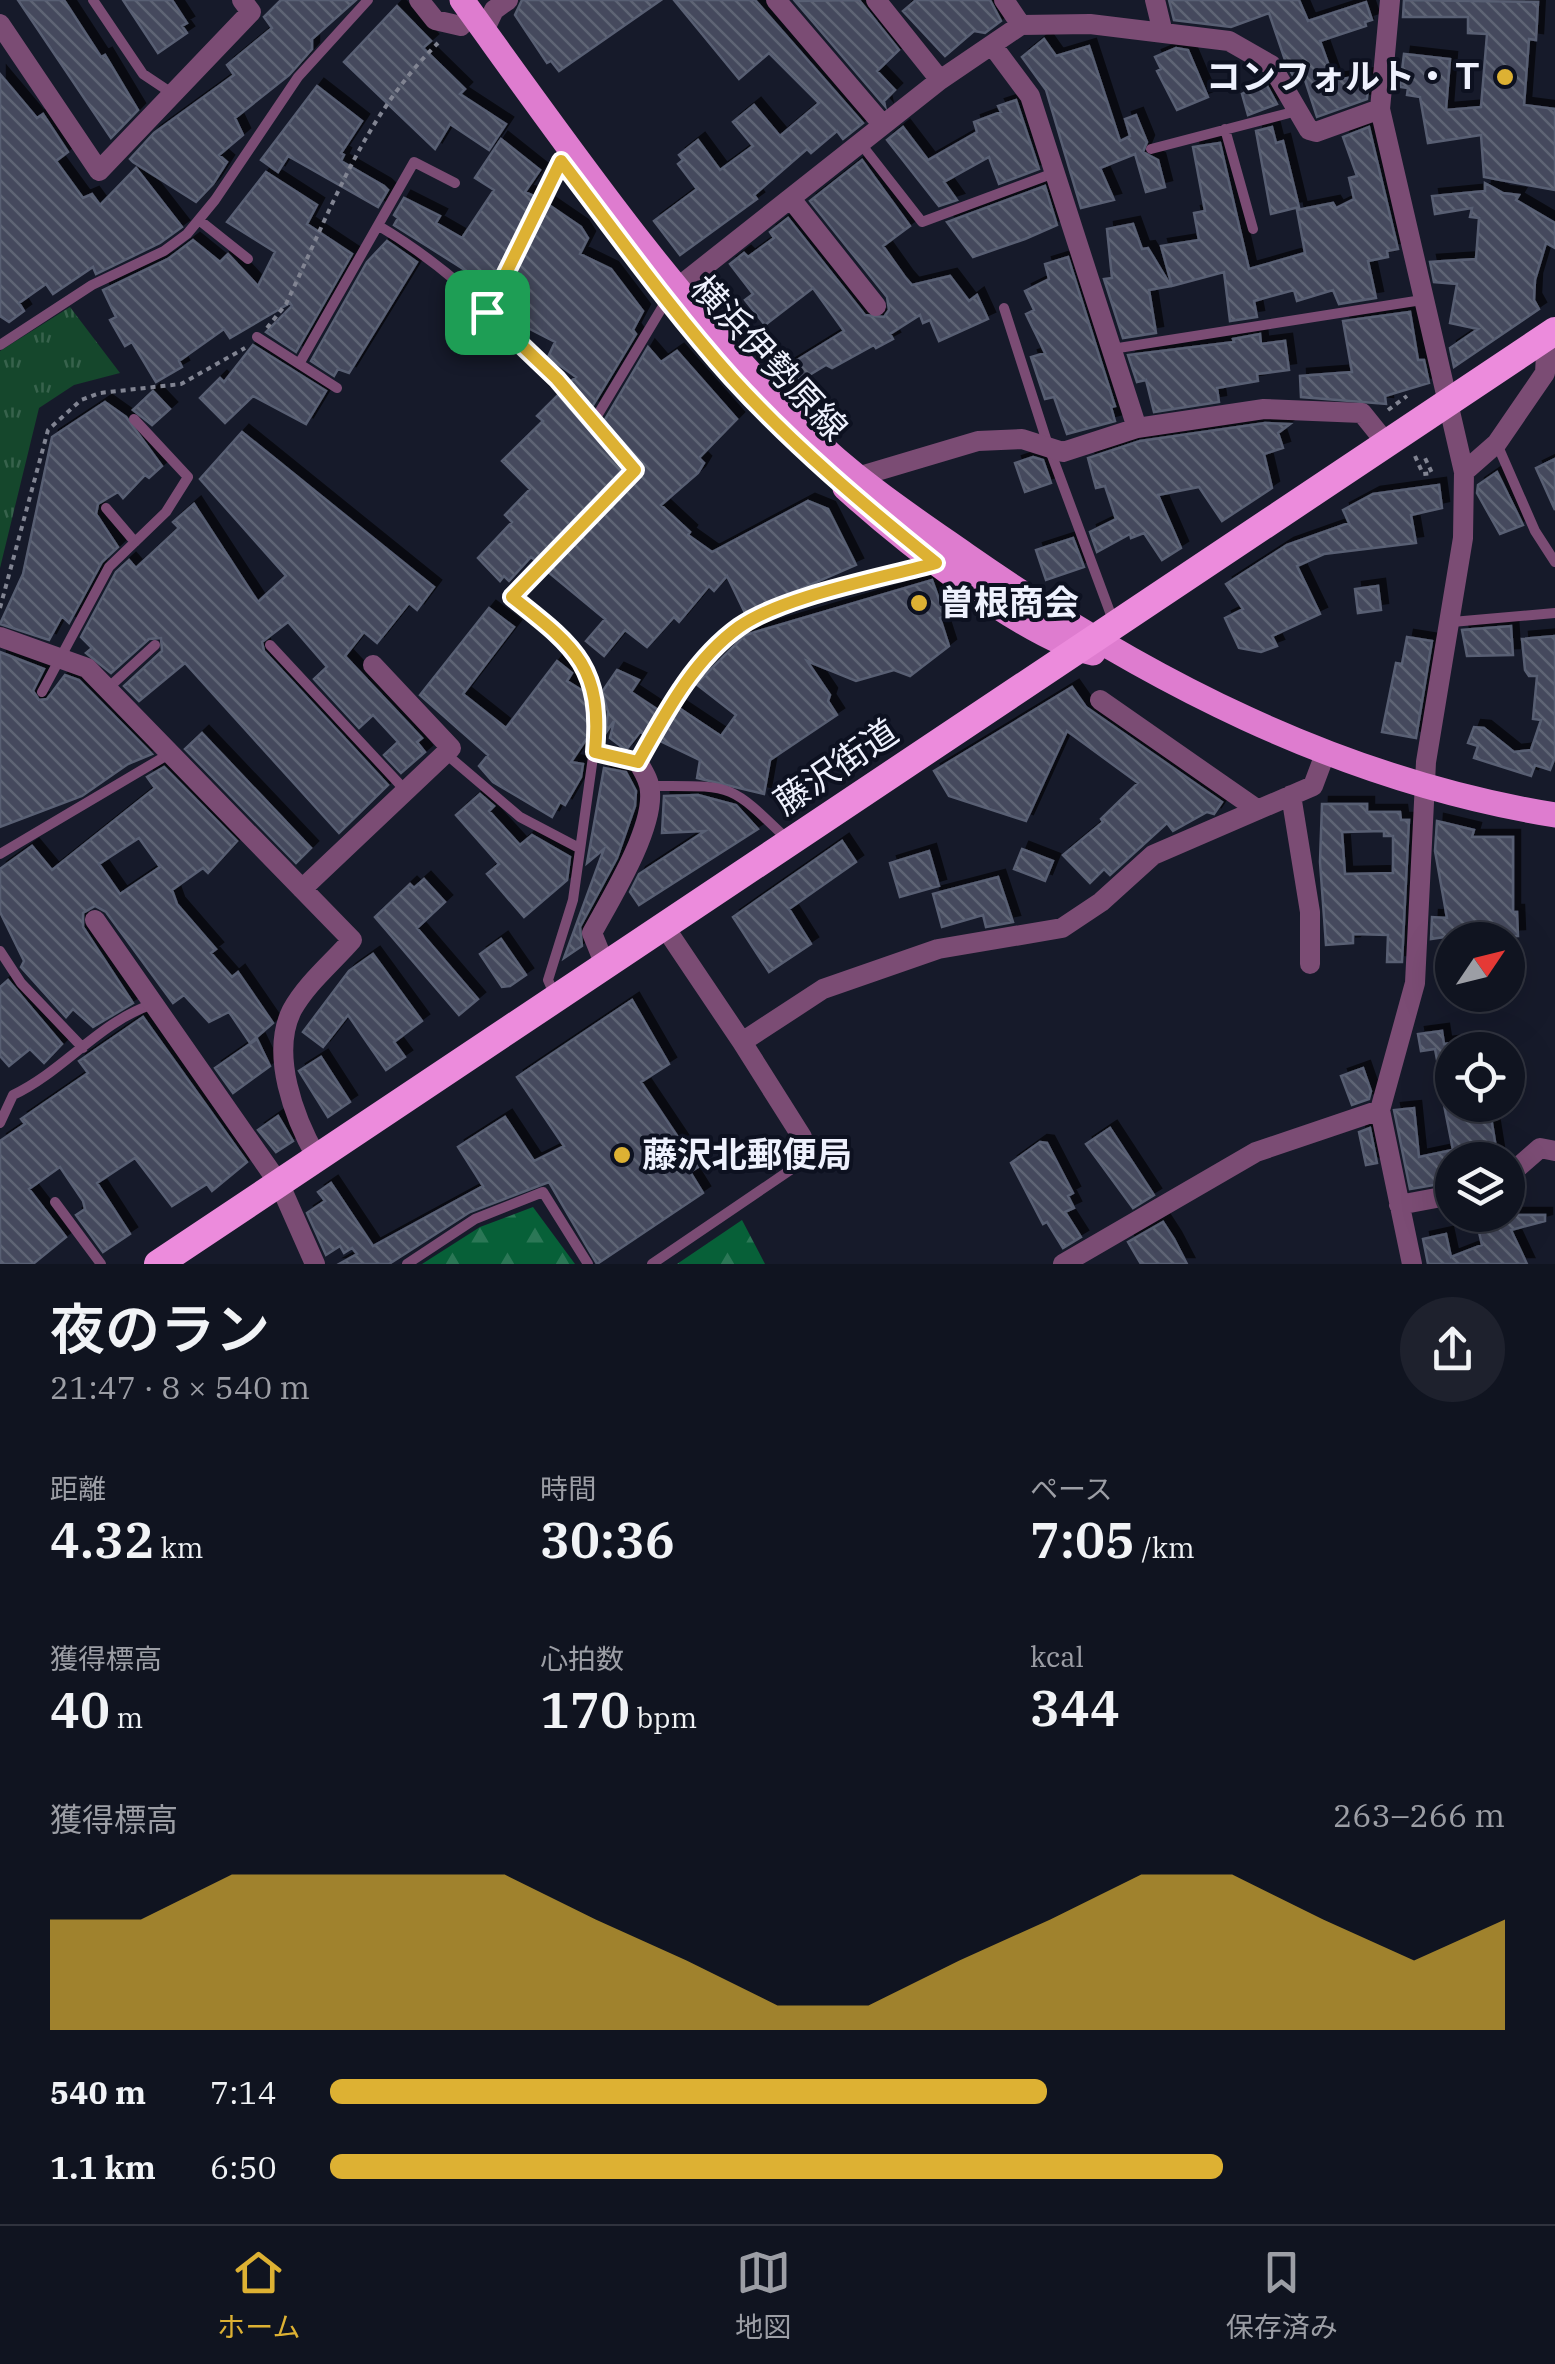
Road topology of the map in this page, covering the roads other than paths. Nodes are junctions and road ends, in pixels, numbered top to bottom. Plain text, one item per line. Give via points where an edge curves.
1 (93, 0) edge
2 (242, 0) edge
3 (368, 0) edge
4 (419, 0) edge
5 (776, 0) edge
6 (876, 0) edge
7 (1004, 0) edge
8 (1155, 0) edge
9 (1390, 0) edge
10 (438, 10) edge
11 (483, 11) edge
12 (0, 24) edge
13 (1021, 25) junction
14 (1164, 33) junction
15 (992, 44) junction
16 (940, 80) junction
17 (173, 94) junction
18 (1380, 109) junction
19 (1297, 111) junction
20 (883, 126) junction
21 (1225, 129) junction
22 (861, 144) junction
23 (1150, 150) dead end
24 (561, 161) junction
25 (1055, 172) junction
26 (455, 183) dead end
27 (791, 199) junction
28 (199, 220) junction
29 (379, 226) junction
30 (1253, 229) dead end
31 (248, 259) dead end
32 (672, 294) junction
33 (1422, 300) junction
34 (876, 306) dead end
35 (1004, 308) dead end
36 (487, 312) junction
37 (1551, 334) edge
38 (257, 338) road end
39 (0, 344) edge
40 (1111, 349) junction
41 (299, 364) junction
42 (337, 388) dead end
43 (1447, 404) junction
44 (134, 420) dead end
45 (594, 421) junction
46 (1137, 428) junction
47 (1393, 438) junction
48 (1497, 444) junction
49 (1048, 445) junction
50 (1464, 472) junction
51 (858, 477) junction
52 (106, 508) dead end
53 (135, 542) junction
54 (1555, 562) edge
55 (936, 563) junction
56 (1555, 614) edge
57 (1452, 622) junction
58 (0, 637) edge
59 (1096, 638) junction
60 (155, 645) dead end
61 (270, 645) dead end
62 (61, 659) junction
63 (373, 665) dead end
64 (108, 689) junction
65 (42, 692) dead end
66 (1100, 700) dead end
67 (595, 752) junction
68 (169, 754) junction
69 (446, 754) junction
70 (1325, 754) junction
71 (638, 762) junction
72 (650, 786) junction
73 (1425, 788) junction
74 (405, 790) junction
75 (1291, 796) junction
76 (1552, 808) edge
77 (1258, 810) junction
78 (791, 842) junction
79 (579, 848) junction
80 (0, 854) edge
81 (302, 889) junction
82 (95, 920) dead end
83 (664, 926) junction
84 (0, 951) edge
85 (1310, 964) dead end
86 (605, 965) junction
87 (556, 998) junction
88 (152, 1004) junction
89 (742, 1042) junction
90 (83, 1048) junction
91 (1380, 1110) junction
92 (0, 1123) edge
93 (1555, 1151) edge
94 (317, 1158) junction
95 (802, 1161) joint
96 (1525, 1161) edge
97 (280, 1185) junction
98 (1435, 1199) edge
99 (55, 1202) dead end
100 (1399, 1206) junction
101 (1068, 1262) edge
102 (101, 1264) edge
103 (158, 1264) edge
104 (316, 1264) edge
105 (407, 1264) edge
106 (588, 1264) edge
107 (652, 1264) edge
108 (1412, 1264) edge

1 - 17 lane via 143,74
2 - 17 street via 251,12
3 - 28 lane via 298,77
4 - 10 street
5 - 20 street
6 - 16 street
7 - 13 street
8 - 14 street
9 - 18 street
10 - 11 main road, 横浜伊勢原線
11 - 24 main road, 横浜伊勢原線
11 - 32 main road, 横浜伊勢原線
12 - 17 street via 100,171
13 - 14 street
13 - 15 street
14 - 19 street via 1229,41 1259,54
15 - 16 street
15 - 25 street via 1030,96
16 - 20 street
18 - 19 street via 1316,132
18 - 33 street
19 - 21 lane
20 - 22 street
21 - 23 lane
21 - 30 lane
22 - 25 lane via 922,222
22 - 27 street
24 - 32 main road, 横浜伊勢原線
24 - 36 lane
25 - 40 street
26 - 29 lane via 414,162
27 - 32 street
27 - 34 street
28 - 31 lane
28 - 39 lane via 164,250 92,284
29 - 36 lane via 426,254
29 - 41 lane
32 - 45 lane
32 - 51 main road, 横浜伊勢原線
32 - 55 main road, 横浜伊勢原線 via 795,443
33 - 40 lane
33 - 43 street
35 - 49 lane
36 - 45 lane
37 - 43 highway, 藤沢街道
37 - 48 street via 1545,374
38 - 41 lane
40 - 46 street
41 - 42 lane
43 - 47 highway, 藤沢街道
43 - 50 street
44 - 53 lane via 188,477 166,512
45 - 67 lane via 635,470 512,597 572,644 583,662 598,714
46 - 47 street via 1264,409 1362,412
46 - 49 street via 1063,452
47 - 59 highway, 藤沢街道
48 - 50 street
48 - 54 lane via 1534,531
49 - 51 street via 978,441
49 - 59 lane
50 - 57 street
51 - 59 main road, 横浜伊勢原線
52 - 53 lane
53 - 62 lane via 109,567
55 - 59 main road, 横浜伊勢原線 via 1040,632
55 - 71 lane via 774,610 740,627 674,698
56 - 57 lane
57 - 73 street
58 - 62 street
59 - 70 main road, 横浜伊勢原線
59 - 78 highway, 藤沢街道
60 - 64 lane
61 - 74 lane
62 - 64 street via 88,668
62 - 65 lane
63 - 69 street via 451,748
64 - 68 street
66 - 77 street
67 - 71 lane
67 - 79 lane
68 - 80 lane
68 - 81 street
69 - 74 street
69 - 79 lane via 520,817
70 - 73 main road, 横浜伊勢原線
70 - 75 street via 1313,786
71 - 72 street
72 - 78 lane via 722,786 740,794
72 - 86 street via 631,857 592,934
73 - 76 main road, 横浜伊勢原線
73 - 91 street via 1415,984
74 - 81 street
75 - 77 street
75 - 85 street via 1310,912
77 - 89 street via 1153,855 1062,928 938,949 822,989
78 - 83 highway, 藤沢街道
79 - 87 lane via 572,900 548,980
81 - 94 street via 352,940 291,1012 283,1042 302,1131
82 - 88 street
83 - 86 highway, 藤沢街道
83 - 89 street
84 - 90 lane
86 - 87 highway, 藤沢街道
87 - 94 highway, 藤沢街道
88 - 90 lane via 120,1015
88 - 97 street
89 - 95 street via 802,1136
90 - 92 lane via 12,1095
91 - 100 street
91 - 101 street via 1256,1152
93 - 96 street via 1540,1148
94 - 97 highway, 藤沢街道
95 - 107 lane
97 - 103 highway, 藤沢街道
97 - 104 street
98 - 100 street
99 - 102 lane
100 - 108 street
105 - 106 lane via 476,1219 544,1192

